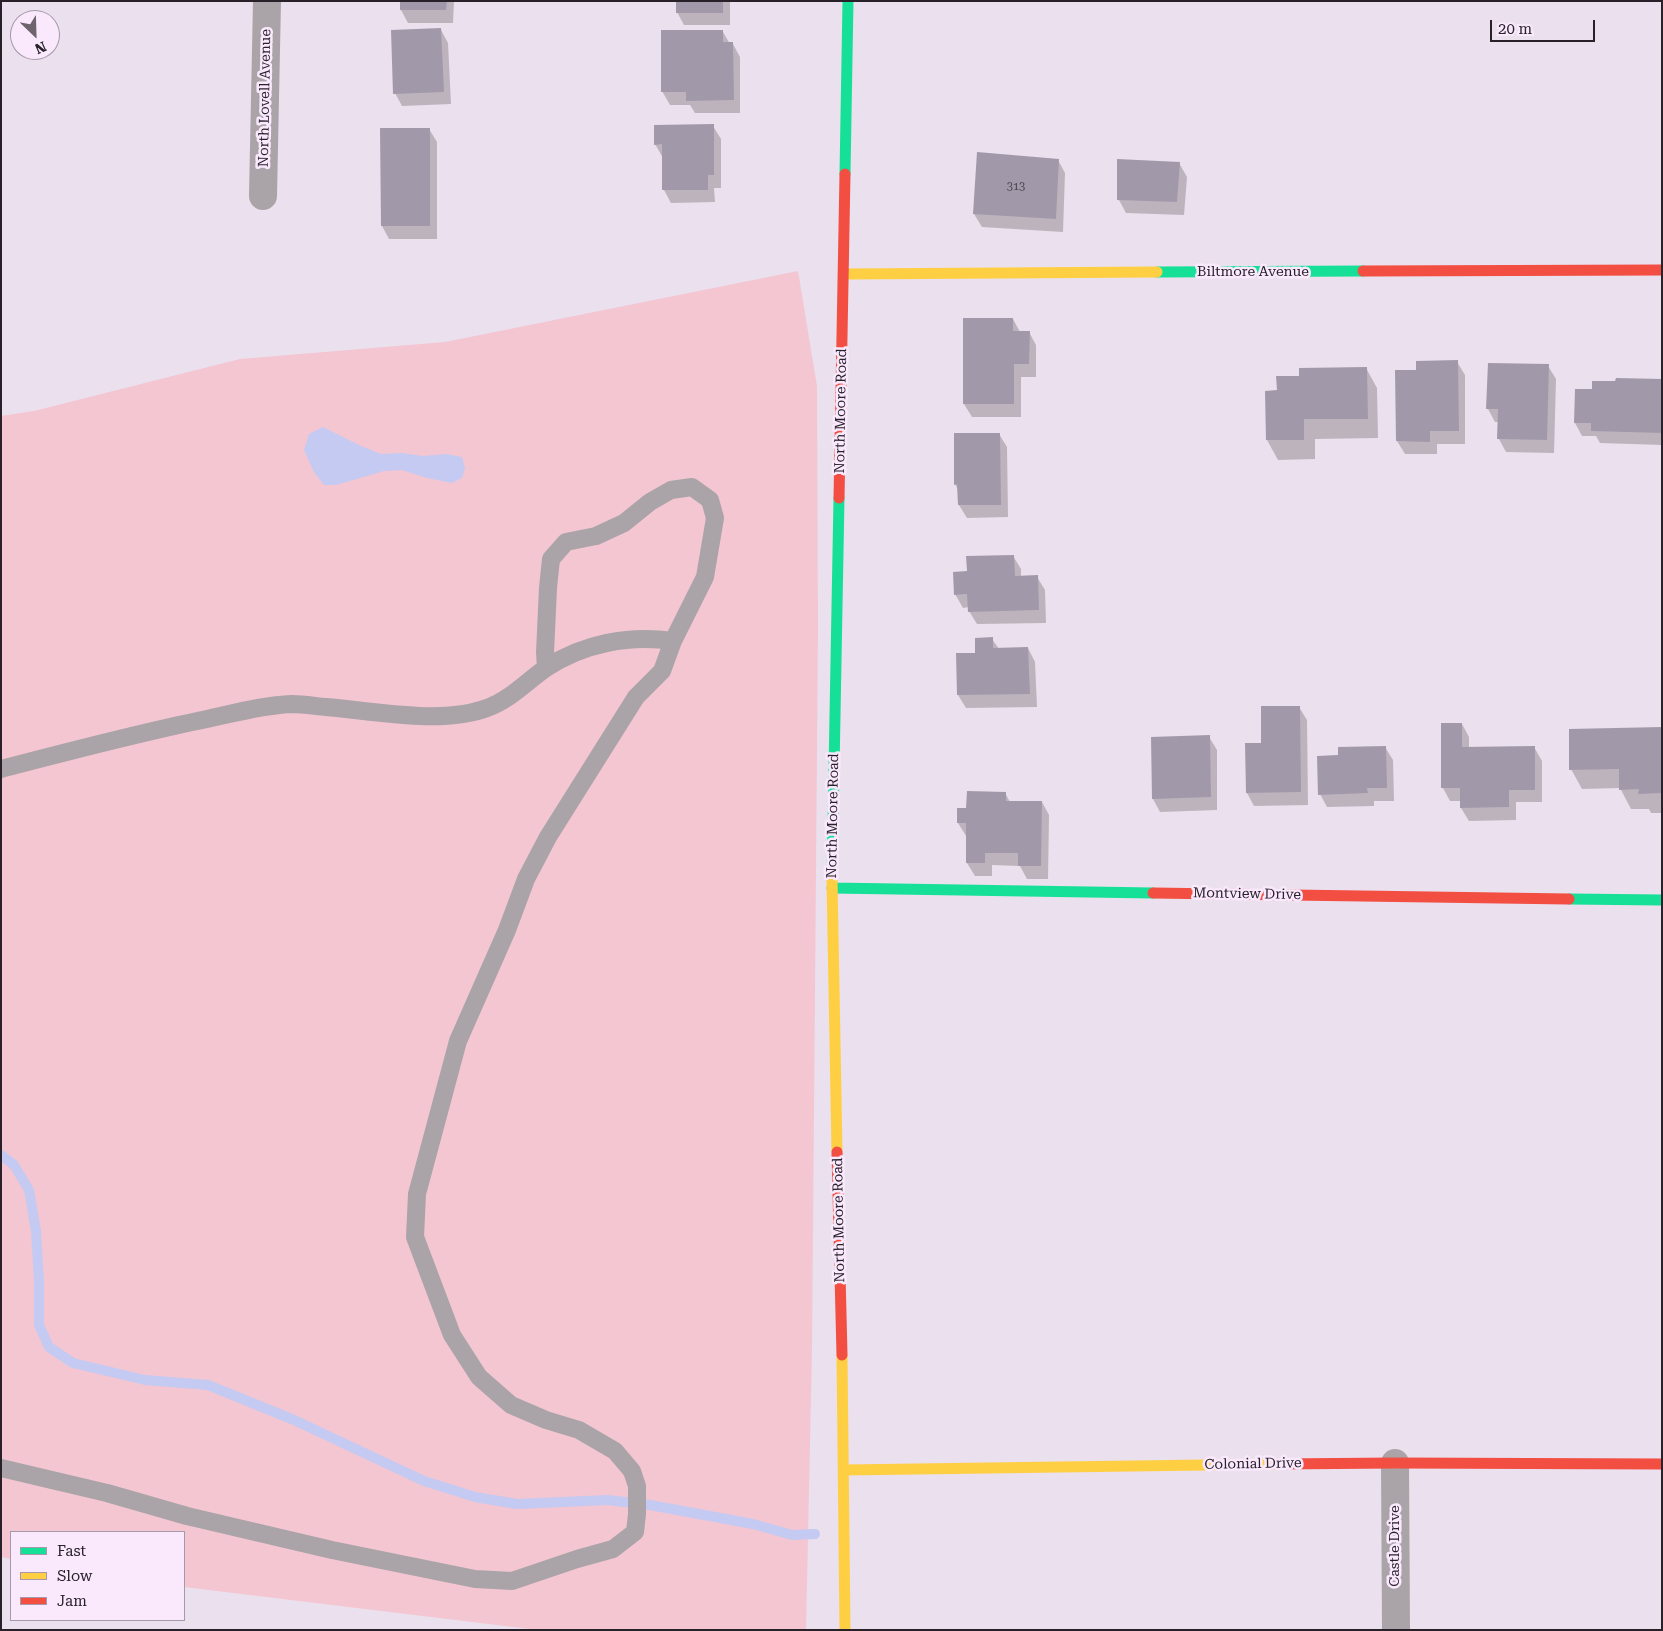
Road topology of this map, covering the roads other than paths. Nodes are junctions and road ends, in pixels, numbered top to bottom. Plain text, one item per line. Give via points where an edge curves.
1 (268, 1) edge
2 (848, 1) edge
3 (263, 196) dead end
4 (1662, 270) edge
5 (844, 274) junction
6 (672, 641) junction
7 (546, 668) junction
8 (1, 769) edge
9 (832, 888) junction
10 (1662, 900) edge
11 (1394, 1462) junction
12 (1662, 1464) edge
13 (1, 1468) edge
14 (844, 1470) junction
15 (845, 1630) edge
16 (1396, 1630) edge

1 - 3 street, North Lovell Avenue
2 - 5 street, North Moore Road
4 - 5 street, Biltmore Avenue
5 - 9 street, North Moore Road
6 - 7 lane via 622,639 578,651
6 - 7 lane via 705,577 713,536 715,518 710,500 692,487 671,490 624,523 596,536 566,542 552,559
6 - 13 lane via 662,671 636,696 616,726 526,879 458,1041 416,1194 415,1237 452,1335 479,1377 511,1404 579,1430 615,1451 632,1471 637,1486 635,1532 614,1549 512,1581 475,1579 332,1550
7 - 8 lane via 512,695 487,708 445,717 293,704 183,723
9 - 10 street, Montview Drive
9 - 14 street, North Moore Road
11 - 12 street, Colonial Drive
11 - 14 street, Colonial Drive
11 - 16 street, Castle Drive
14 - 15 street, North Moore Road

